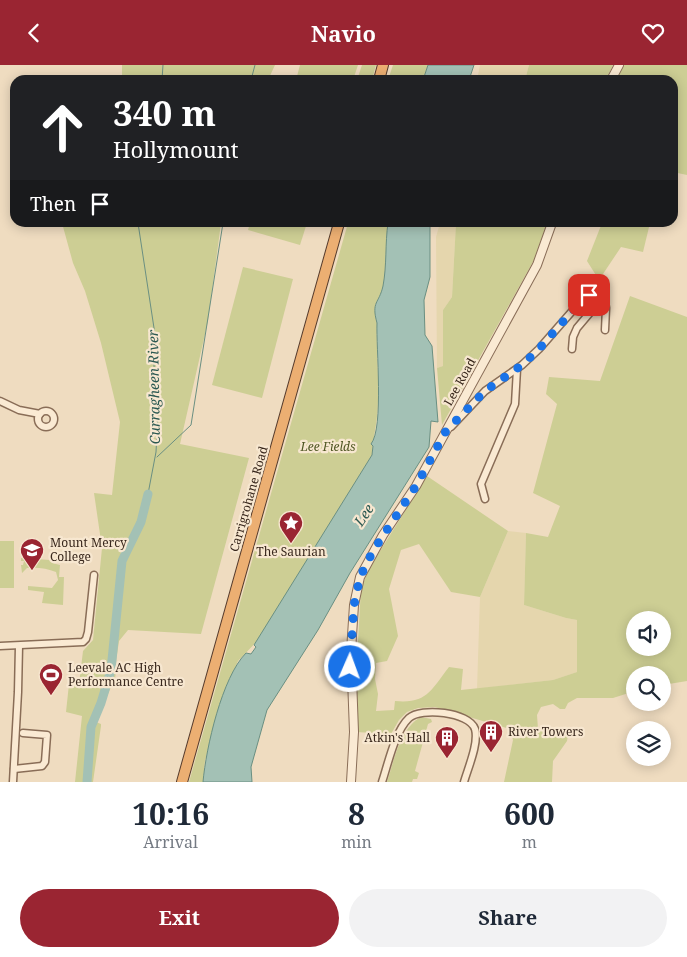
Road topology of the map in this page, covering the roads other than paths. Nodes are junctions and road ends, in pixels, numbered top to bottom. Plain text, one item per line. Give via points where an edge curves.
1 (338, 227) edge
2 (551, 227) edge
3 (604, 296) junction
4 (605, 330) dead end
5 (572, 349) dead end
6 (517, 369) junction
7 (0, 401) edge
8 (40, 414) dead end
9 (446, 431) junction
10 (485, 499) dead end
11 (94, 575) dead end
12 (19, 645) junction
13 (0, 646) edge
14 (23, 733) dead end
15 (14, 769) junction
16 (13, 782) edge
17 (182, 782) edge
18 (351, 782) edge
19 (382, 782) edge
20 (464, 782) edge

1 - 17 highway, Carrigrohane Road
2 - 9 street, Lee Road via 537,265
3 - 4 street
3 - 5 street via 577,328
3 - 6 street via 596,293 581,301
6 - 9 street via 485,391
6 - 10 street via 515,404 481,484
7 - 8 street
9 - 18 street, Lee Road via 360,577 350,651 354,732
11 - 12 street via 88,636 82,643
12 - 13 street
12 - 15 street
14 - 15 street via 48,735 45,762 42,766
15 - 16 street
19 - 20 street via 403,725 414,714 422,712 466,719 472,723 475,740

